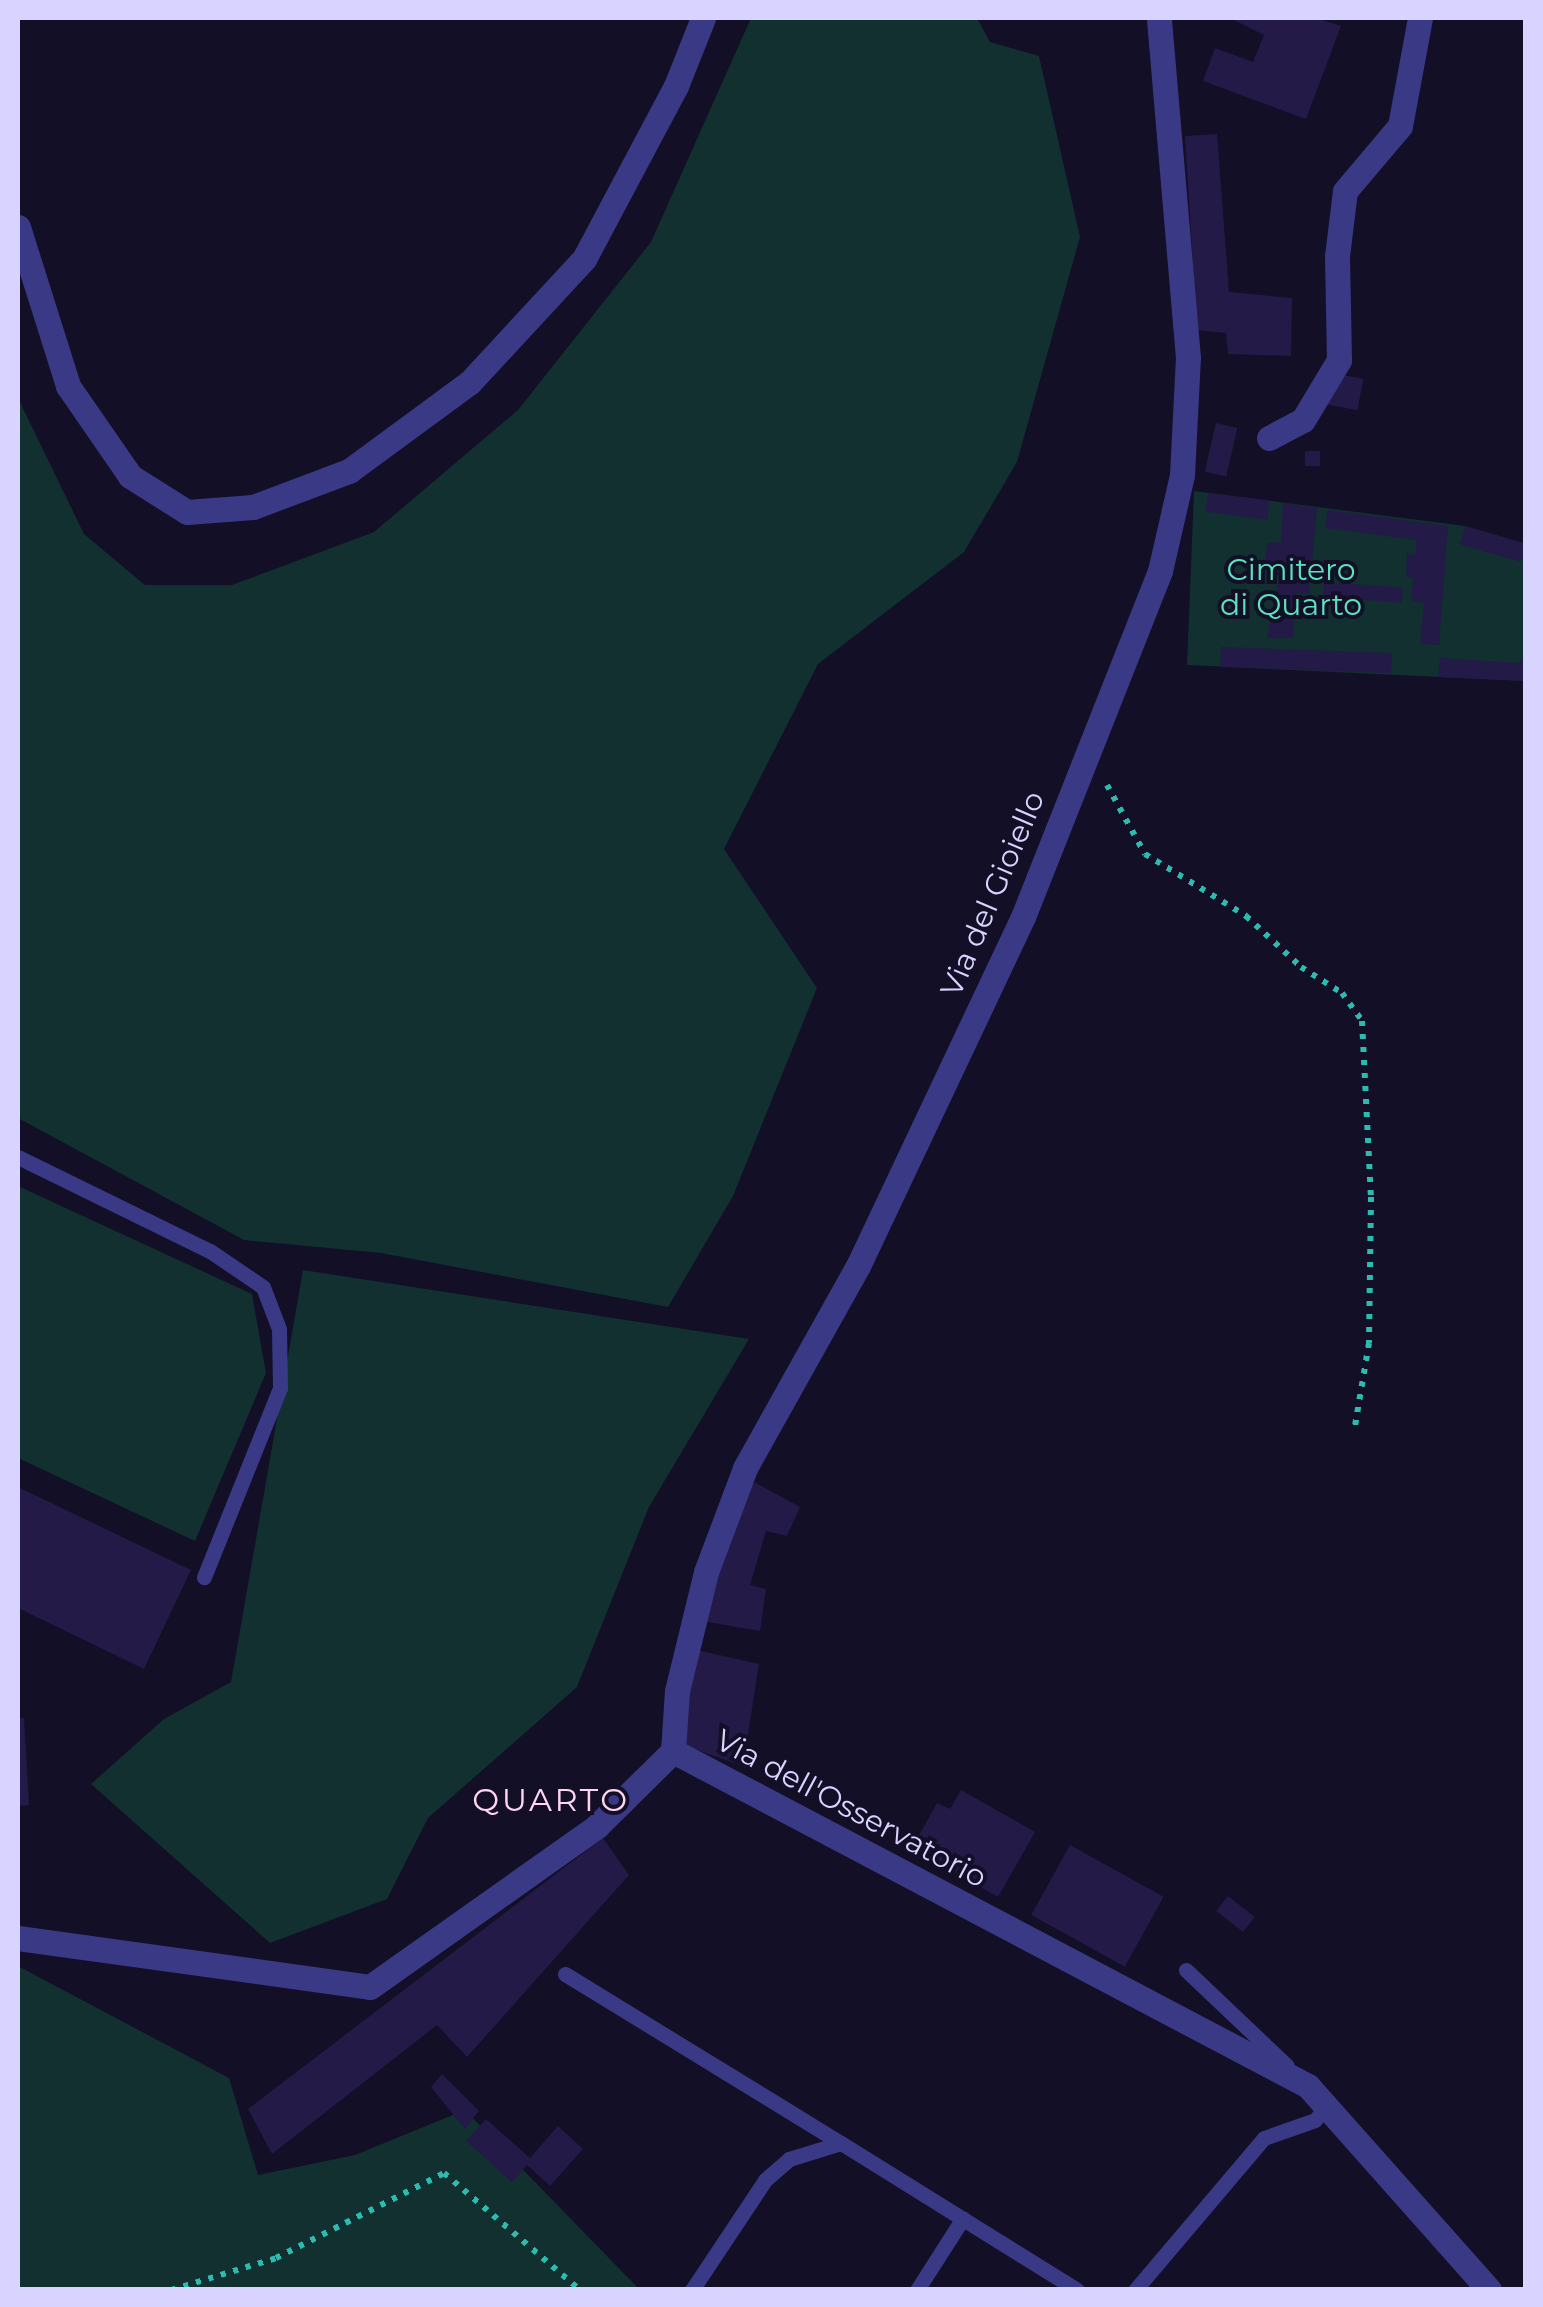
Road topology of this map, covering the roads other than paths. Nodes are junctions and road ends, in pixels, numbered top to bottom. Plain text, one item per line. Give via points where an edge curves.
1 (704, 18) edge
2 (1160, 18) edge
3 (1420, 18) edge
4 (18, 228) edge
5 (1269, 438) dead end
6 (18, 1157) edge
7 (204, 1577) dead end
8 (672, 1751) junction
9 (18, 1938) edge
10 (1186, 1970) dead end
11 (564, 1974) dead end
12 (1308, 2086) junction
13 (1325, 2108) junction
14 (840, 2143) junction
15 (963, 2218) junction
16 (692, 2290) edge
17 (917, 2290) edge
18 (1076, 2290) edge
19 (1134, 2290) edge
20 (1489, 2290) edge

1 - 4 street via 676,86 584,259 470,382 349,471 253,508 187,512 130,476 68,386
2 - 8 street, Via del Gioiello via 1188,358 1182,475 1160,571 1023,916 866,1248 745,1468 706,1572 677,1691
3 - 5 street via 1400,126 1344,191 1337,256 1339,360 1303,420
6 - 7 lane via 210,1251 263,1287 279,1329 280,1388
8 - 9 street, Via dell'Osservatorio via 597,1826 370,1987
8 - 12 street, Via dell'Osservatorio
10 - 12 lane
11 - 14 lane
12 - 13 street, Via dell'Osservatorio
13 - 19 lane via 1315,2120 1264,2138
13 - 20 street, Via dell'Osservatorio
14 - 15 lane
14 - 16 lane via 789,2158 765,2180
15 - 17 lane
15 - 18 lane

